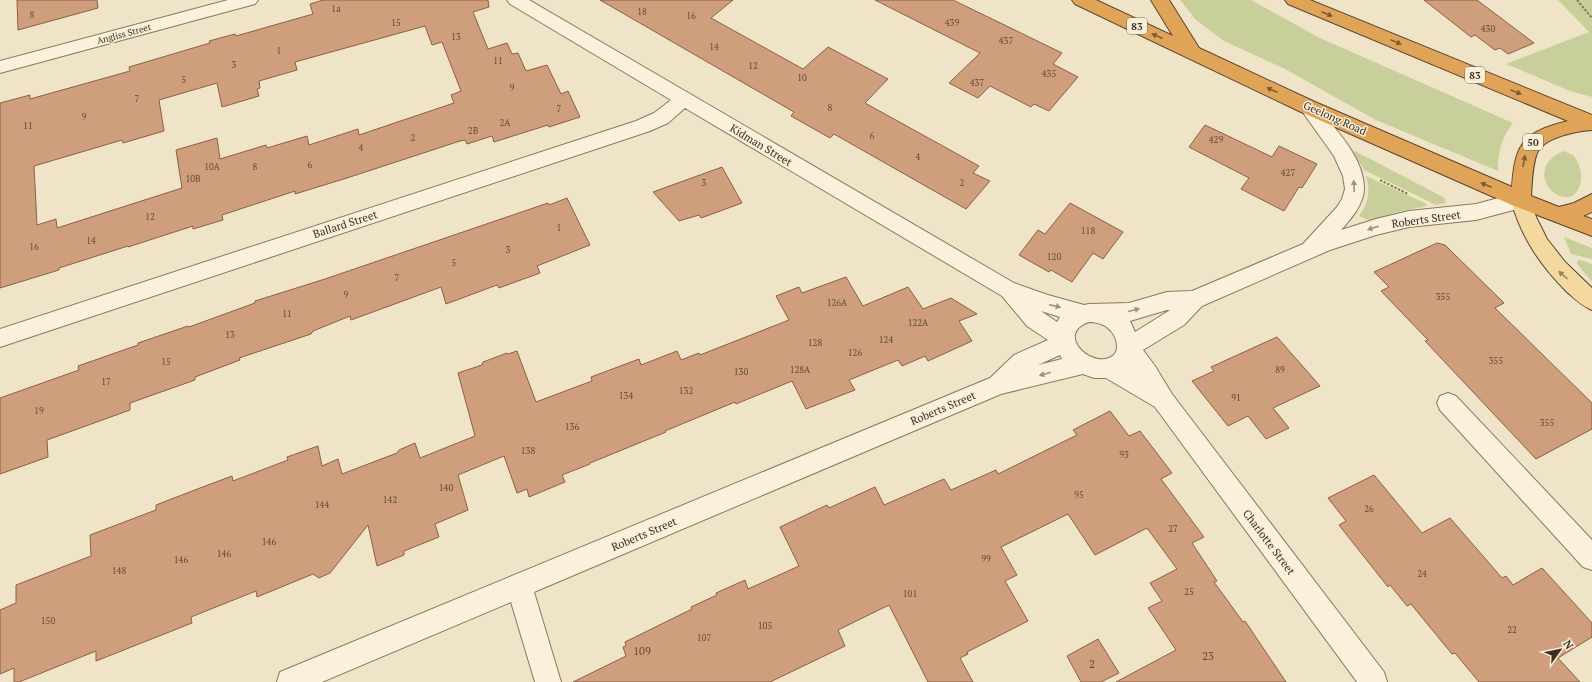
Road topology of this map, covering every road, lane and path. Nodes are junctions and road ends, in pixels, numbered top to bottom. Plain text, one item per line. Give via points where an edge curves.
1 (249, 0) edge
2 (516, 0) edge
3 (1081, 0) edge
4 (1160, 0) edge
5 (1294, 0) edge
6 (1577, 0) edge
7 (1592, 18) edge
8 (1192, 52) junction
9 (0, 68) edge
10 (684, 99) junction
11 (1308, 107) junction
12 (1591, 123) edge
13 (1379, 180) dead end
14 (1413, 196) dead end
15 (1521, 200) junction
16 (1592, 202) edge
17 (1557, 215) junction
18 (1592, 228) edge
19 (1309, 250) junction
20 (1006, 289) junction
21 (1194, 300) junction
22 (1592, 301) edge
23 (1089, 313) junction
24 (0, 338) edge
25 (1064, 341) junction
26 (1129, 348) junction
27 (1083, 364) junction
28 (1109, 368) junction
29 (998, 385) junction
30 (1164, 401) junction
31 (1448, 403) dead end
32 (1592, 558) edge
33 (519, 586) junction
34 (290, 682) edge
35 (548, 682) edge
36 (1374, 682) edge

1 - 9 street, Angliss Street
2 - 10 street, Kidman Street
8 -> 3 highway, Geelong Road / 83
4 - 8 highway
5 -> 12 highway, 83
6 - 7 path
11 -> 8 highway, Geelong Road / 83
10 - 20 street, Kidman Street
10 - 24 street, Ballard Street via 661,118 643,126
15 -> 11 highway, Geelong Road / 83
19 -> 11 street, Roberts Street via 1346,209 1354,193 1354,175 1334,141
15 -> 12 highway, 50 via 1522,172 1531,144 1546,134
13 - 14 path
15 - 17 highway, Geelong Road / 83
15 -> 19 street, Roberts Street via 1476,212 1409,219
22 -> 15 main road, 50 via 1557,269 1543,252 1527,220
16 - 17 highway via 1580,209
17 - 18 highway, Geelong Road / 83
19 - 21 street, Roberts Street
20 -> 23 street, Kidman Street via 1046,304
20 - 25 street, Kidman Street via 1035,319
23 -> 21 street, Roberts Street via 1129,312 1167,301
21 - 26 street, Roberts Street via 1176,318
23 - 25 street via 1073,317 1067,323
23 - 26 street via 1116,321 1128,338
25 - 27 street via 1068,352
25 - 29 street, Roberts Street via 1022,362
26 - 28 street via 1123,362
26 - 30 street, Charlotte Street
27 - 28 street via 1092,368
27 -> 29 street, Roberts Street
28 - 30 street, Charlotte Street
29 - 33 street, Roberts Street
30 - 36 street, Charlotte Street
31 - 32 street
33 - 34 street, Roberts Street
33 - 35 street

